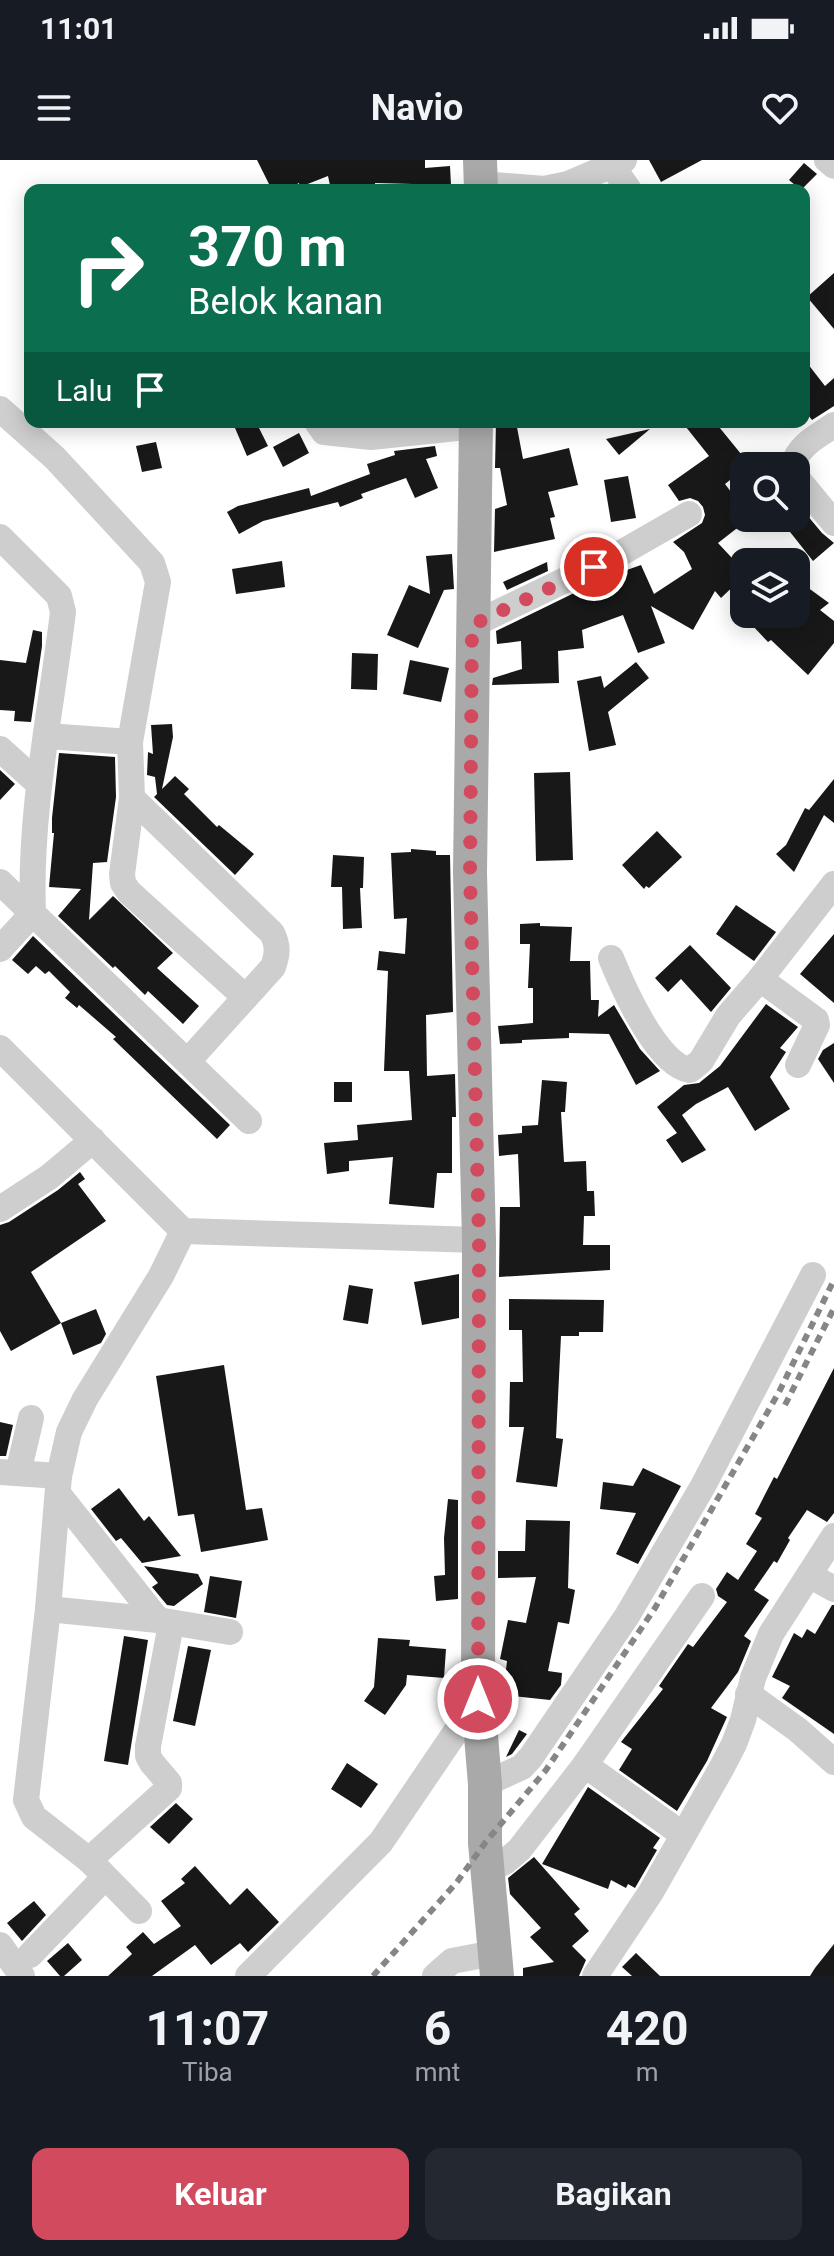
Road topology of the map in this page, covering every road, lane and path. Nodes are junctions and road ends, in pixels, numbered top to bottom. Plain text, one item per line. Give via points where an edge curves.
1 (827, 160) edge
2 (618, 163) edge
3 (834, 166) edge
4 (481, 178) edge
5 (515, 184) edge
6 (568, 184) edge
7 (627, 184) edge
8 (1, 412) edge
9 (834, 425) edge
10 (321, 428) edge
11 (441, 428) edge
12 (476, 428) edge
13 (800, 452) edge
14 (810, 494) edge
15 (689, 514) dead end
16 (834, 523) edge
17 (0, 537) edge
18 (472, 625) junction
19 (47, 736) junction
20 (130, 742) junction
21 (0, 749) edge
22 (39, 784) junction
23 (132, 798) junction
24 (0, 882) edge
25 (834, 884) edge
26 (33, 913) junction
27 (0, 949) edge
28 (611, 958) dead end
29 (760, 979) junction
30 (245, 997) junction
31 (0, 1048) edge
32 (188, 1061) junction
33 (798, 1065) dead end
34 (249, 1121) dead end
35 (93, 1140) junction
36 (0, 1209) edge
37 (183, 1231) junction
38 (479, 1240) junction
39 (813, 1275) dead end
40 (31, 1418) dead end
41 (9, 1472) edge
42 (59, 1486) junction
43 (834, 1536) edge
44 (809, 1575) junction
45 (834, 1589) edge
46 (702, 1596) dead end
47 (48, 1609) junction
48 (164, 1622) junction
49 (230, 1632) dead end
50 (748, 1694) junction
51 (478, 1699) junction
52 (834, 1762) edge
53 (585, 1765) junction
54 (485, 1784) junction
55 (682, 1834) junction
56 (487, 1865) junction
57 (97, 1869) junction
58 (139, 1911) dead end
59 (0, 1945) edge
60 (496, 1964) edge
61 (18, 1969) edge
62 (248, 1976) edge
63 (435, 1976) edge
64 (595, 1976) edge

1 - 3 street
2 - 6 street
2 - 7 street
4 - 5 street
8 - 20 street via 55,458 156,572
9 - 13 street
10 - 11 street via 361,437
12 - 18 main road
14 - 16 street
15 - 18 street
17 - 19 street via 62,603
18 - 38 main road via 470,873
19 - 20 street
19 - 22 street
20 - 23 street
21 - 22 street
22 - 26 street
23 - 30 street via 123,883
23 - 30 street via 272,933 278,944 273,967
24 - 26 street
25 - 29 street
26 - 27 street
26 - 32 street
28 - 29 street via 644,1027 673,1062 690,1070
29 - 33 street via 816,1020
30 - 32 street
31 - 35 street
32 - 34 street
35 - 36 street
35 - 37 street
37 - 38 street
37 - 42 street via 75,1418
38 - 51 main road
39 - 54 street via 703,1486 627,1616 531,1757 522,1767
40 - 41 street
41 - 42 street
42 - 47 street
42 - 48 street
43 - 44 street
44 - 45 street
44 - 50 street via 771,1634
46 - 53 street
47 - 48 street
47 - 57 street via 26,1800 34,1817
48 - 49 street
48 - 57 street via 148,1756 169,1788
50 - 52 street
50 - 55 street via 734,1744
51 - 54 main road
51 - 62 street via 374,1851
53 - 55 street
53 - 56 street via 514,1857
54 - 56 main road
55 - 64 street
56 - 60 main road
57 - 58 street
57 - 61 street
59 - 61 street
60 - 63 street via 452,1961

